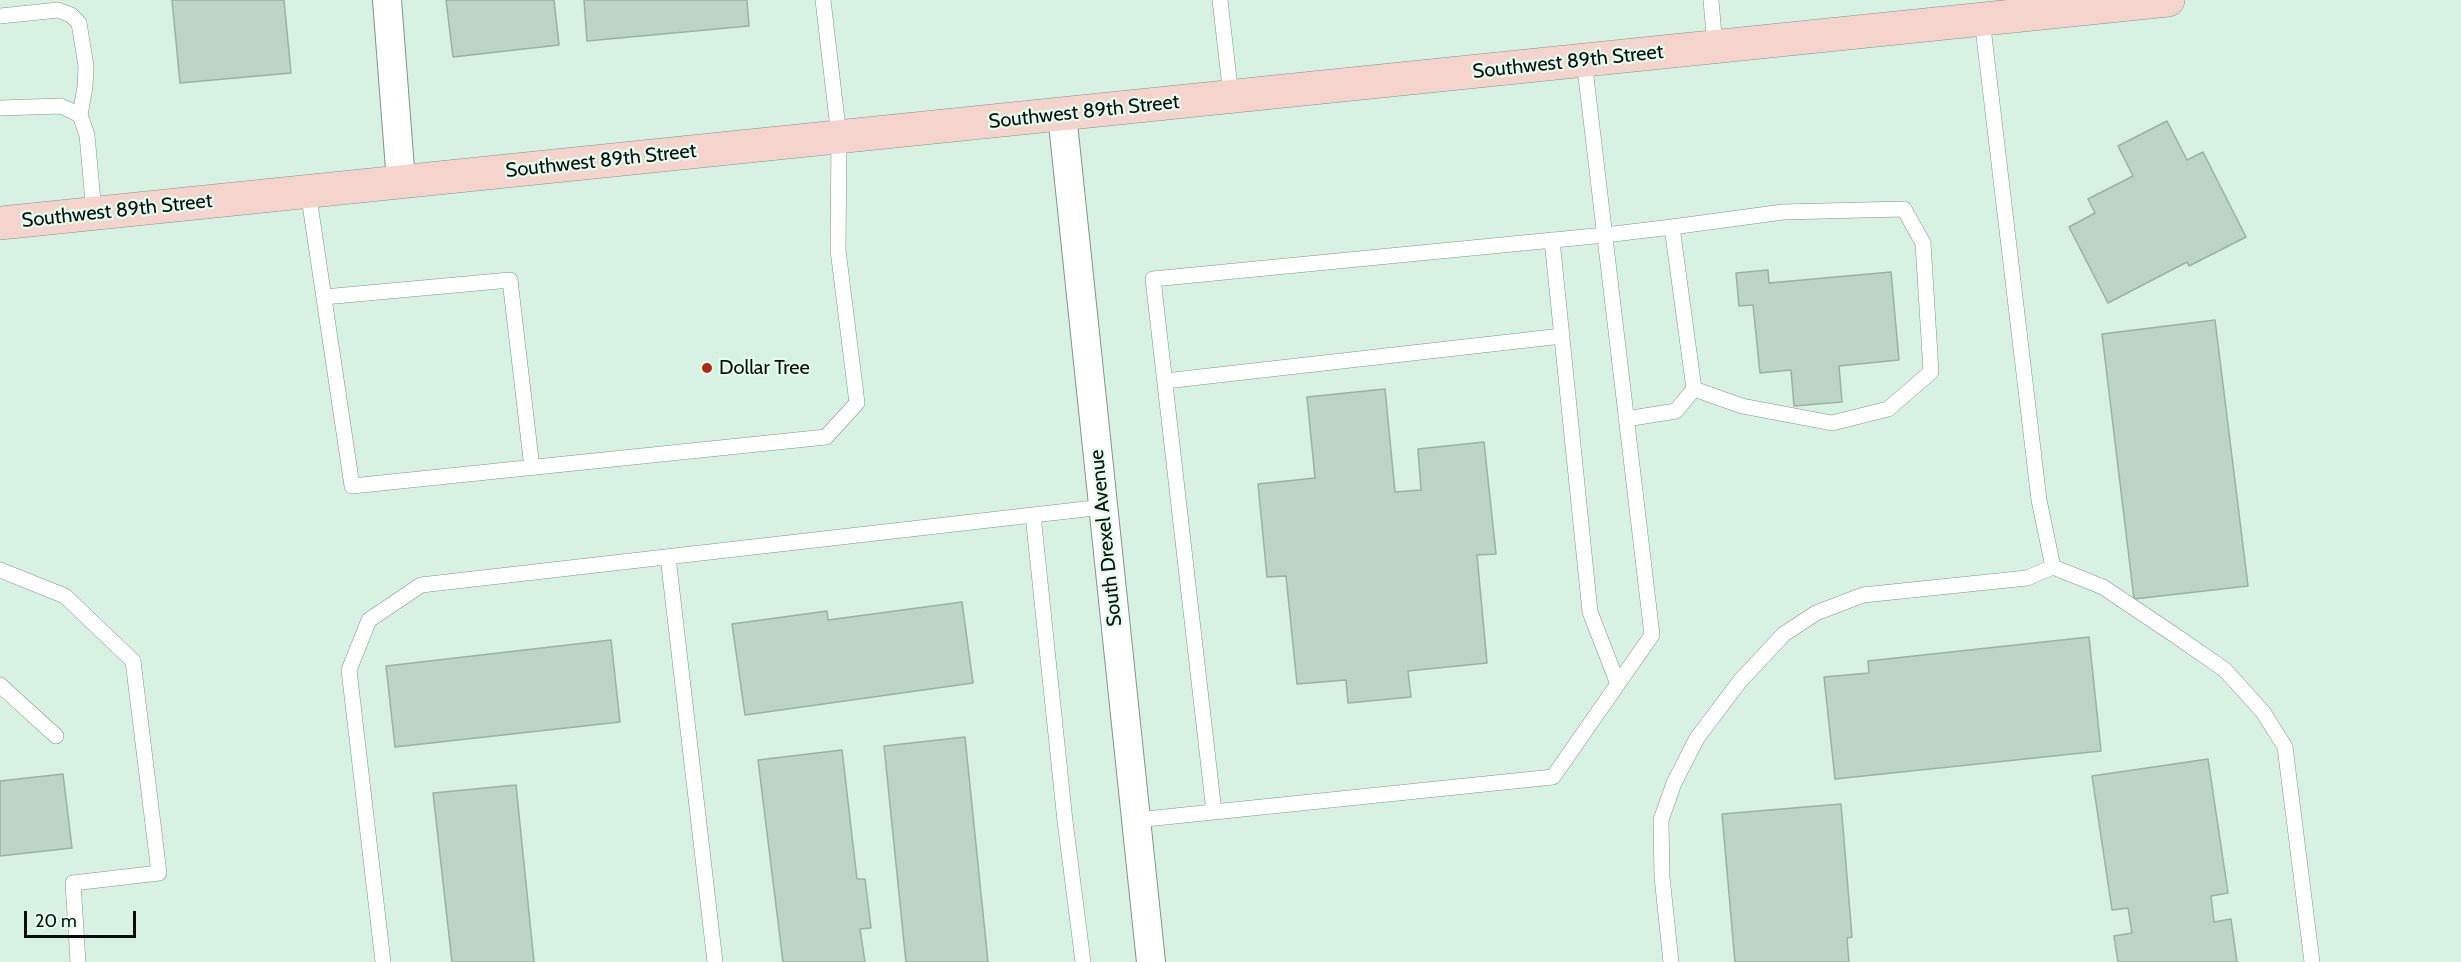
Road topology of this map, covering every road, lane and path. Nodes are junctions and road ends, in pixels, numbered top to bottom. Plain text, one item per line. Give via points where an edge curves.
1 (387, 0) edge
2 (822, 0) edge
3 (1220, 0) edge
4 (1710, 0) edge
5 (2168, 0) edge
6 (2062, 5) edge
7 (0, 16) edge
8 (1982, 19) junction
9 (1715, 47) junction
10 (1584, 60) junction
11 (1231, 96) junction
12 (0, 108) edge
13 (1062, 114) junction
14 (80, 116) junction
15 (839, 137) junction
16 (401, 182) junction
17 (308, 191) junction
18 (94, 213) junction
19 (0, 223) edge
20 (1672, 226) junction
21 (1605, 236) junction
22 (1552, 240) junction
23 (324, 297) junction
24 (1562, 336) junction
25 (1165, 381) junction
26 (1694, 389) junction
27 (1626, 419) junction
28 (532, 468) junction
29 (1103, 507) junction
30 (1033, 515) junction
31 (668, 557) junction
32 (2053, 567) junction
33 (0, 570) edge
34 (1618, 684) junction
35 (0, 685) edge
36 (56, 736) dead end
37 (1214, 812) junction
38 (1137, 820) junction
39 (78, 962) edge
40 (383, 962) edge
41 (715, 962) edge
42 (1083, 962) edge
43 (1151, 962) edge
44 (1671, 962) edge
45 (2312, 962) edge

1 - 16 street
2 - 15 lane
3 - 11 lane
4 - 9 lane
5 - 6 main road, Southwest 89th Street
6 - 8 main road, Southwest 89th Street
7 - 14 lane via 58,10 79,23 86,66
8 - 9 main road, Southwest 89th Street
8 - 32 lane via 2039,500
9 - 10 main road, Southwest 89th Street
10 - 11 main road, Southwest 89th Street
10 - 21 lane
11 - 13 main road, Southwest 89th Street
12 - 14 lane via 61,106
13 - 15 main road, Southwest 89th Street
13 - 29 street, South Drexel Avenue
14 - 18 lane via 87,135
15 - 16 main road, Southwest 89th Street
15 - 28 lane via 838,250 856,403 826,437
16 - 17 main road, Southwest 89th Street
17 - 18 main road, Southwest 89th Street
17 - 23 lane
18 - 19 main road, Southwest 89th Street
20 - 21 lane
20 - 26 lane
20 - 26 lane via 1783,212 1904,209 1923,243 1931,372 1888,409 1832,423 1742,406
21 - 22 lane
21 - 27 lane
22 - 24 lane
22 - 25 lane via 1153,279
23 - 28 lane via 352,486
23 - 28 lane via 510,280
24 - 25 lane
24 - 34 lane via 1590,612
25 - 37 lane
26 - 27 lane via 1676,411
27 - 34 lane via 1652,635
29 - 30 lane
29 - 38 street, South Drexel Avenue
30 - 31 lane
30 - 42 lane
31 - 40 lane via 421,585 369,620 349,670
31 - 41 lane
32 - 44 lane via 2026,578 1863,595 1816,613 1784,634 1740,681 1697,738 1661,820 1662,877
32 - 45 lane via 2103,587 2179,638 2224,670 2263,712 2285,747
33 - 39 lane via 65,596 133,662 159,873 73,883
34 - 37 lane via 1553,777
35 - 36 lane
37 - 38 lane
38 - 43 street, South Drexel Avenue

